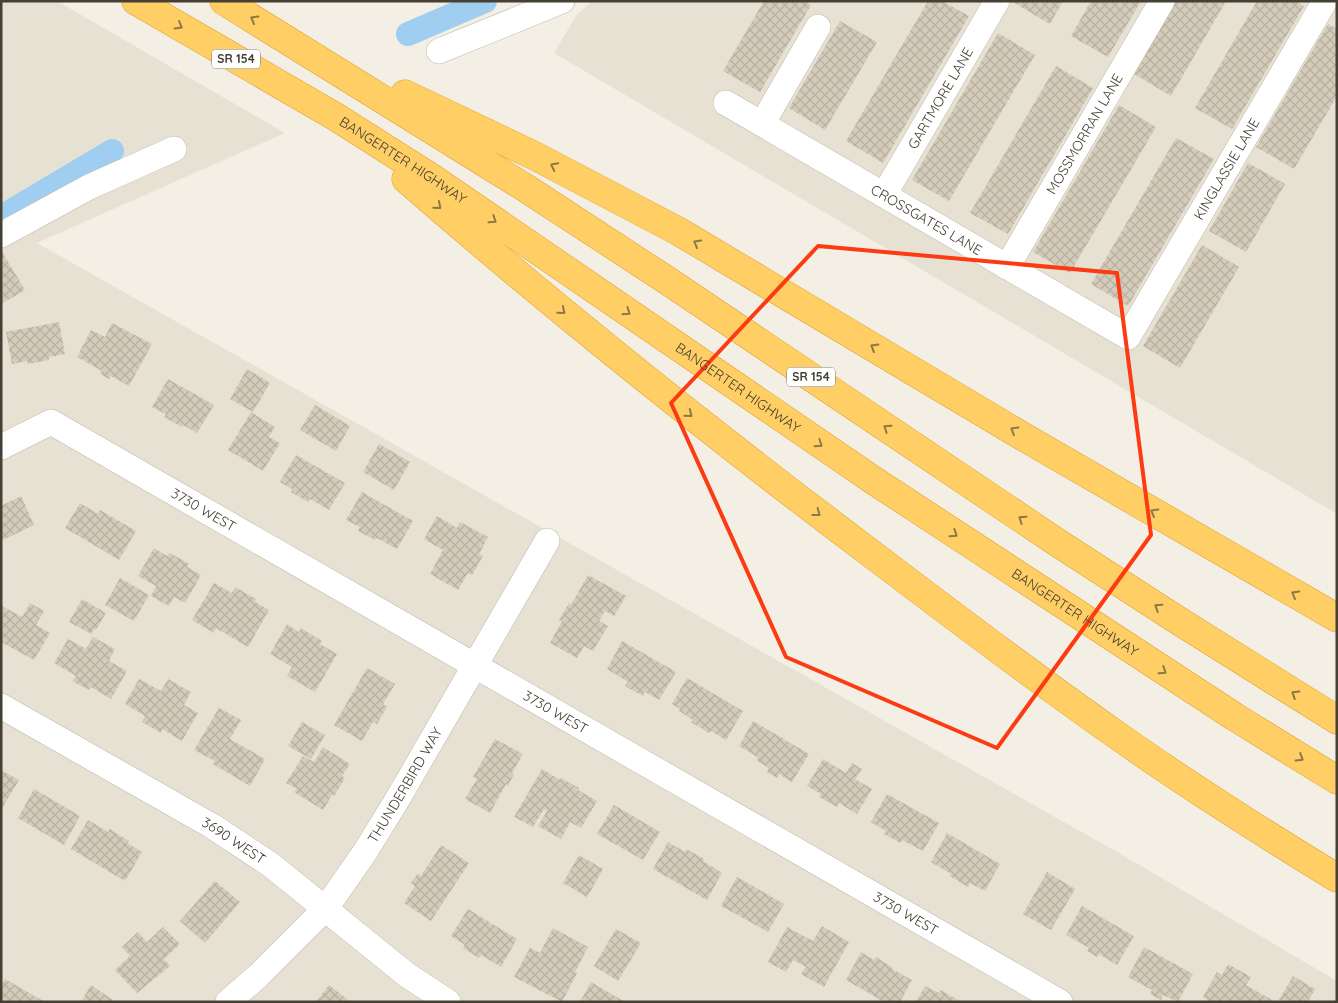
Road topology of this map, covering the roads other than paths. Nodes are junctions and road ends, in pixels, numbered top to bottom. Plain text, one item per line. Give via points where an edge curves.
1 (136, 1) edge
2 (224, 1) edge
3 (562, 1) edge
4 (997, 1) edge
5 (1162, 1) edge
6 (1325, 1) edge
7 (818, 27) dead end
8 (284, 37) junction
9 (439, 50) dead end
10 (726, 103) dead end
11 (336, 117) junction
12 (762, 124) junction
13 (174, 149) dead end
14 (884, 195) junction
15 (1, 235) edge
16 (1007, 267) junction
17 (1128, 337) joint
18 (1, 447) edge
19 (547, 541) dead end
20 (1337, 618) edge
21 (476, 665) junction
22 (1, 706) edge
23 (1337, 720) edge
24 (1337, 780) edge
25 (1337, 878) edge
26 (326, 908) junction
27 (228, 1002) edge
28 (448, 1002) edge
29 (1060, 1002) edge

1 -> 11 highway, BANGERTER HIGHWAY / SR 154
8 -> 2 highway, SR 154
3 - 9 street
4 - 14 street, GARTMORE LANE
5 - 16 street, MOSSMORRAN LANE
6 - 17 street, KINGLASSIE LANE
7 - 12 street
20 -> 8 highway via 670,227 535,156
23 -> 8 highway, SR 154 via 1058,543 524,187
10 - 12 street, CROSSGATES LANE
11 -> 24 highway, BANGERTER HIGHWAY / SR 154 via 432,178 1010,572
11 -> 25 highway via 534,288 752,464 1105,727 1200,792
12 - 14 street, CROSSGATES LANE
13 - 15 street via 89,187
14 - 16 street, CROSSGATES LANE
16 - 17 street, CROSSGATES LANE
18 - 21 street, 3730 WEST via 51,422
19 - 21 street, THUNDERBIRD WAY
21 - 26 street, THUNDERBIRD WAY via 365,852
21 - 29 street, 3730 WEST
22 - 26 street, 3690 WEST via 212,826 271,865
26 - 27 street, THUNDERBIRD WAY
26 - 28 street, 3690 WEST via 407,975

